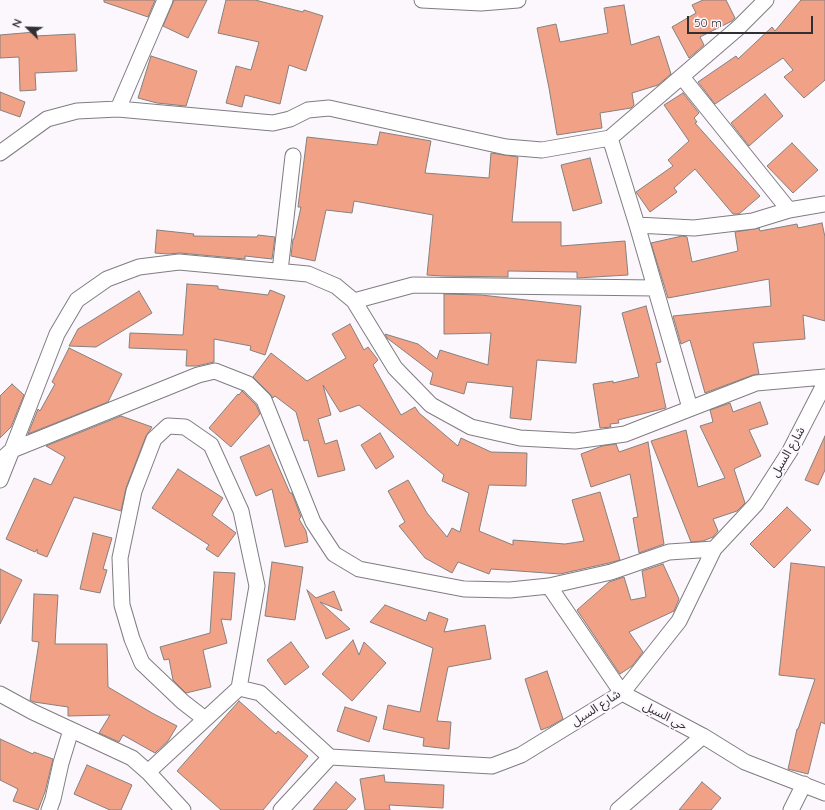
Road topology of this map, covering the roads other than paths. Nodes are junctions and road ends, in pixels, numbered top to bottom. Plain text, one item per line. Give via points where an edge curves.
1 (165, 0) edge
2 (422, 0) edge
3 (518, 0) edge
4 (766, 0) edge
5 (682, 77) junction
6 (118, 109) junction
7 (610, 138) junction
8 (0, 153) edge
9 (293, 156) dead end
10 (825, 204) edge
11 (789, 210) junction
12 (637, 225) junction
13 (280, 271) junction
14 (655, 288) junction
15 (354, 301) junction
16 (825, 377) edge
17 (825, 383) edge
18 (690, 408) junction
19 (12, 450) junction
20 (0, 461) edge
21 (0, 480) edge
22 (714, 549) junction
23 (549, 586) junction
24 (239, 688) junction
25 (622, 693) junction
26 (0, 694) edge
27 (205, 719) junction
28 (72, 730) junction
29 (703, 736) junction
30 (330, 757) junction
31 (148, 772) junction
32 (804, 784) junction
33 (825, 793) edge
34 (49, 810) edge
35 (183, 810) edge
36 (281, 810) edge
37 (618, 810) edge
38 (791, 810) edge

1 - 6 street
2 - 3 street via 481,3
4 - 5 street
5 - 7 street
5 - 11 street
6 - 7 street via 273,123 290,119 308,110 329,108 506,147 542,150
6 - 8 street via 77,111 47,119
7 - 12 street
9 - 13 street
10 - 11 street
11 - 12 street via 753,221 694,228
12 - 14 street
13 - 15 street via 308,274 336,286
13 - 19 street via 179,262 139,267 107,279 77,300 57,334
14 - 15 street via 413,285
14 - 18 street
15 - 18 street via 395,368 431,405 471,427 520,438 575,442 625,434
16 - 18 street via 756,383
17 - 22 street, شارع السبل via 790,451 756,504
19 - 20 street
19 - 21 street
19 - 23 street via 216,371 248,384 264,400 313,522 334,554 359,570 464,589 510,590
22 - 23 street via 669,552 611,572
22 - 25 street, شارع السبل via 679,621
23 - 25 street, حي السبل
24 - 27 street
24 - 27 street via 257,586 241,511 211,445 185,427 168,426 154,439 134,491 120,558 122,605 142,663
24 - 30 street via 260,693
25 - 29 street, حي السبل
25 - 30 street, شارع السبل via 521,755 492,766
26 - 28 street
27 - 31 street
28 - 31 street via 132,758
28 - 34 street
29 - 32 street, حي السبل via 745,762
29 - 37 street
30 - 36 street
31 - 35 street
32 - 33 street, حي السبل
32 - 38 street

